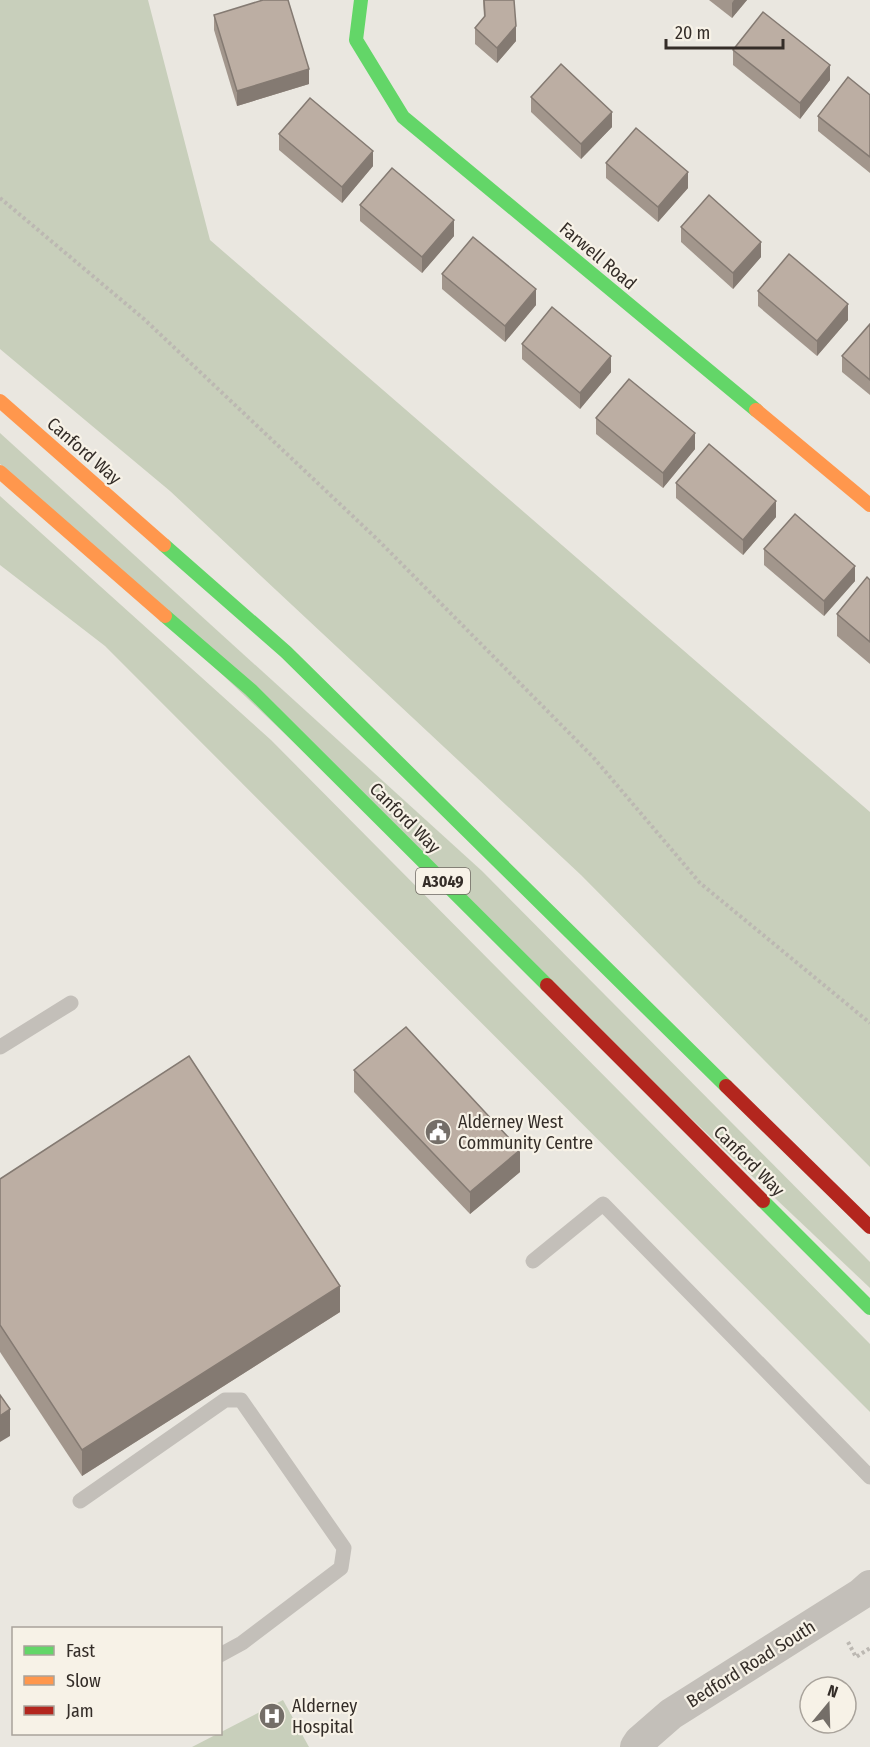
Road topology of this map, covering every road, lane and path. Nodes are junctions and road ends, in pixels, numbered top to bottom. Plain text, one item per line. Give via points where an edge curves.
1 (361, 0) edge
2 (0, 198) edge
3 (0, 401) edge
4 (0, 472) edge
5 (870, 505) edge
6 (71, 1003) dead end
7 (870, 1023) edge
8 (0, 1047) edge
9 (870, 1227) edge
10 (533, 1261) dead end
11 (870, 1308) edge
12 (870, 1477) edge
13 (80, 1501) dead end
14 (870, 1586) edge
15 (222, 1654) edge
16 (636, 1747) edge

1 - 5 main road, Farwell Road via 356,40 403,117
2 - 7 path via 144,319 378,540 593,757 700,883
3 - 9 main road, Canford Way / A3049 via 286,652
4 - 11 main road, Canford Way / A3049 via 251,690
6 - 8 lane
10 - 12 lane via 603,1204
13 - 15 lane via 225,1400 241,1400 344,1548 341,1568
14 - 16 street, Bedford Road South via 671,1714

